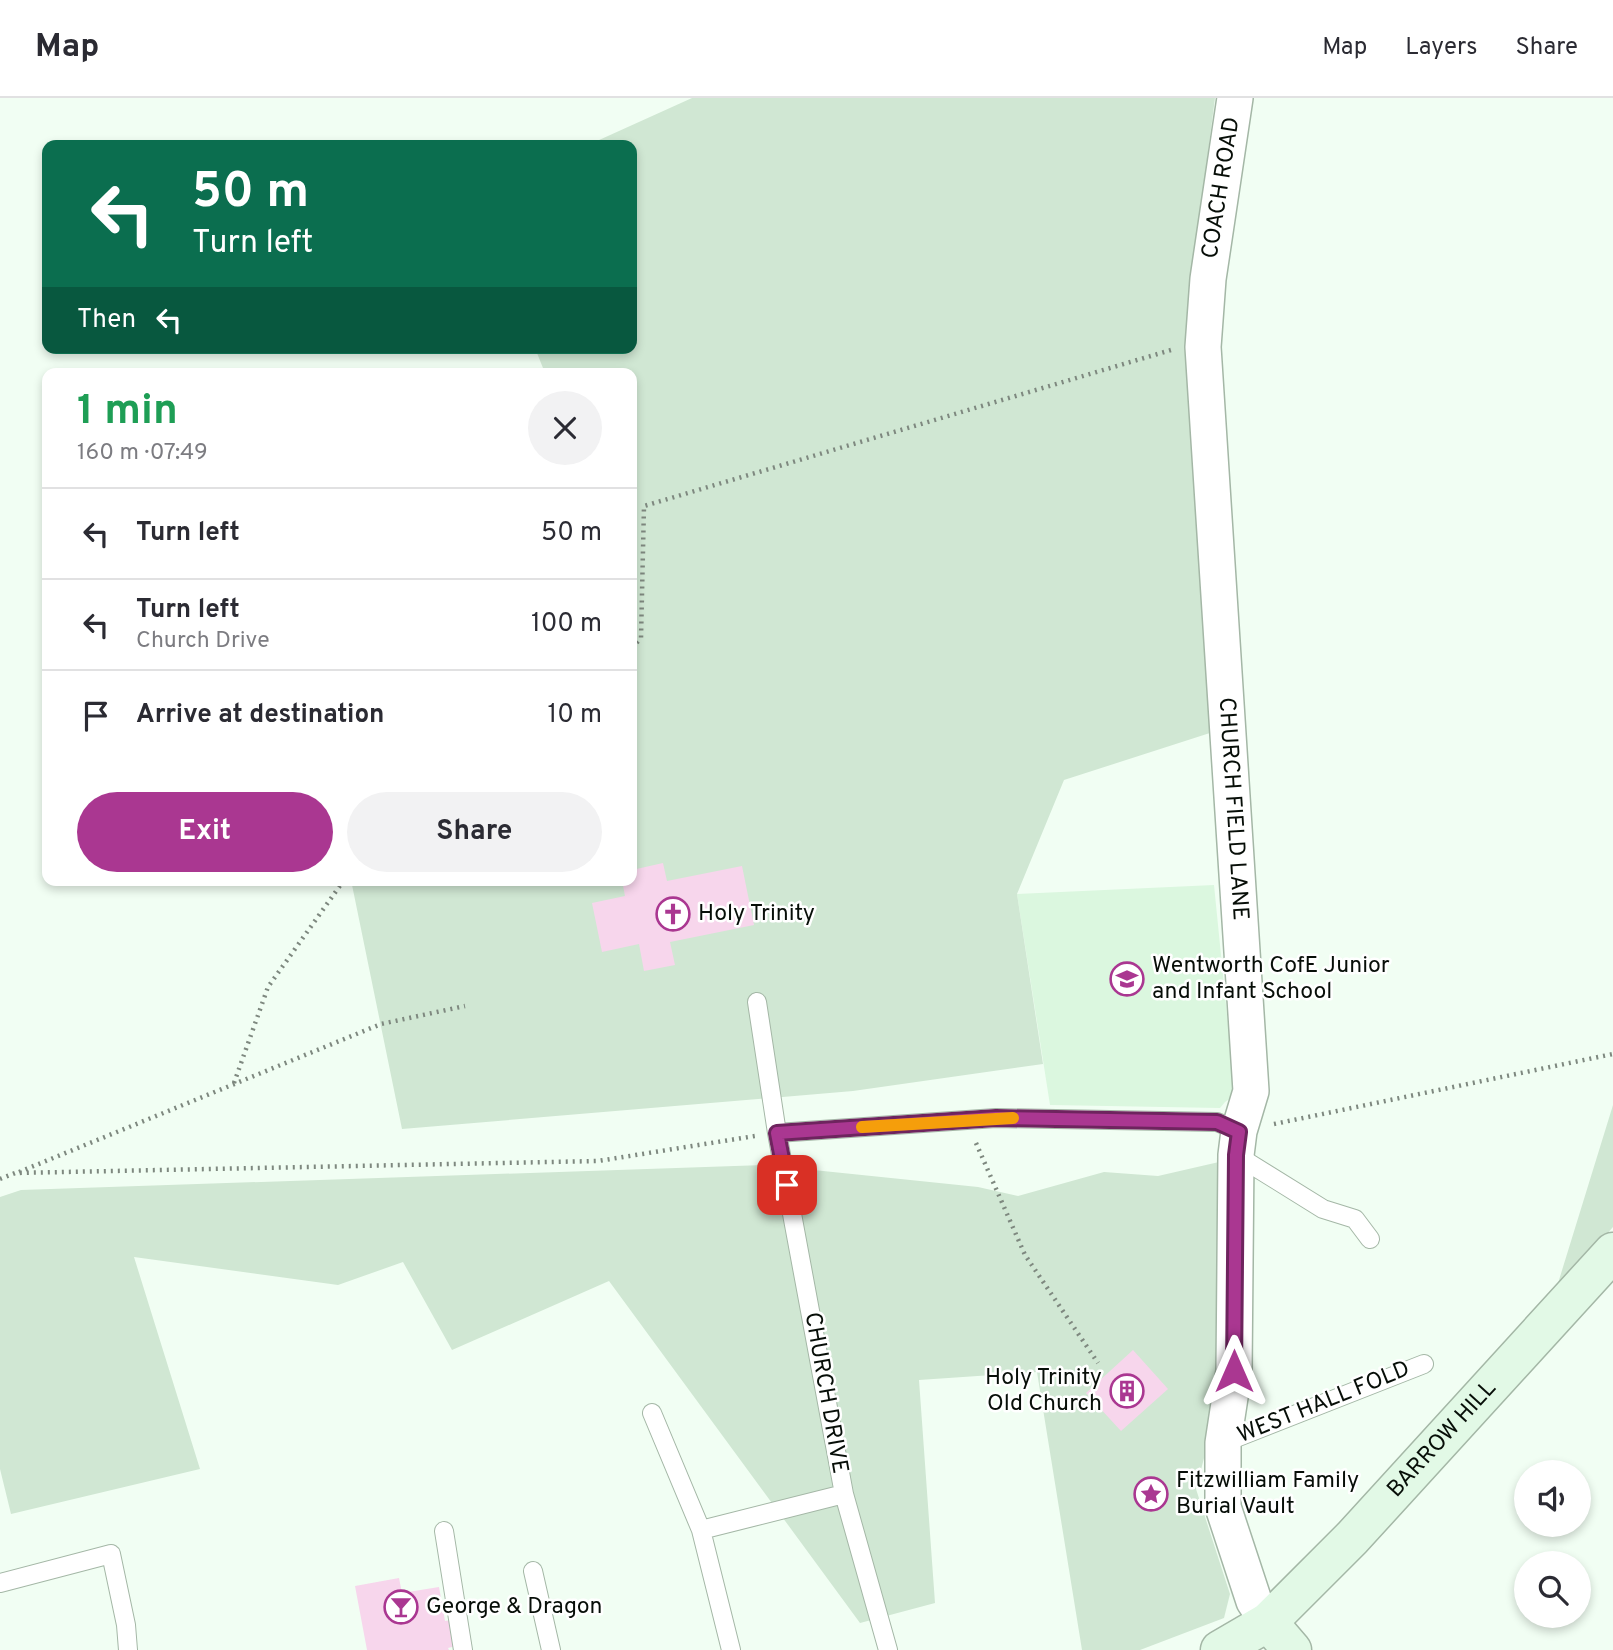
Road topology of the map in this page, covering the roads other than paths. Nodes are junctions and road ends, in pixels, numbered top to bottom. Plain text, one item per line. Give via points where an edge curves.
1 (1235, 98) edge
2 (1208, 279) joint
3 (757, 1002) dead end
4 (777, 1133) junction
5 (1238, 1143) junction
6 (1370, 1238) dead end
7 (1613, 1252) edge
8 (1424, 1364) dead end
9 (652, 1413) dead end
10 (1223, 1443) junction
11 (844, 1494) junction
12 (701, 1530) junction
13 (444, 1531) dead end
14 (533, 1571) dead end
15 (0, 1584) edge
16 (1280, 1636) edge
17 (128, 1650) edge
18 (463, 1650) edge
19 (551, 1650) edge
20 (731, 1650) edge
21 (888, 1650) edge
22 (1220, 1650) edge

1 - 2 street, COACH ROAD
2 - 5 street, CHURCH FIELD LANE via 1203,347 1251,1091
3 - 4 lane, CHURCH DRIVE
4 - 5 lane via 1047,1118 1217,1122
4 - 11 lane, CHURCH DRIVE
5 - 6 lane via 1323,1209 1355,1219
5 - 10 street, CHURCH FIELD LANE via 1234,1371
7 - 16 main road, BARROW HILL via 1352,1538
8 - 10 lane, WEST HALL FOLD
9 - 12 lane
10 - 16 street, CHURCH FIELD LANE via 1223,1507 1254,1601
11 - 12 lane
11 - 21 lane, CHURCH DRIVE
12 - 20 lane
13 - 18 lane
14 - 19 lane
15 - 17 lane via 111,1554
16 - 22 main road, BARROW HILL

